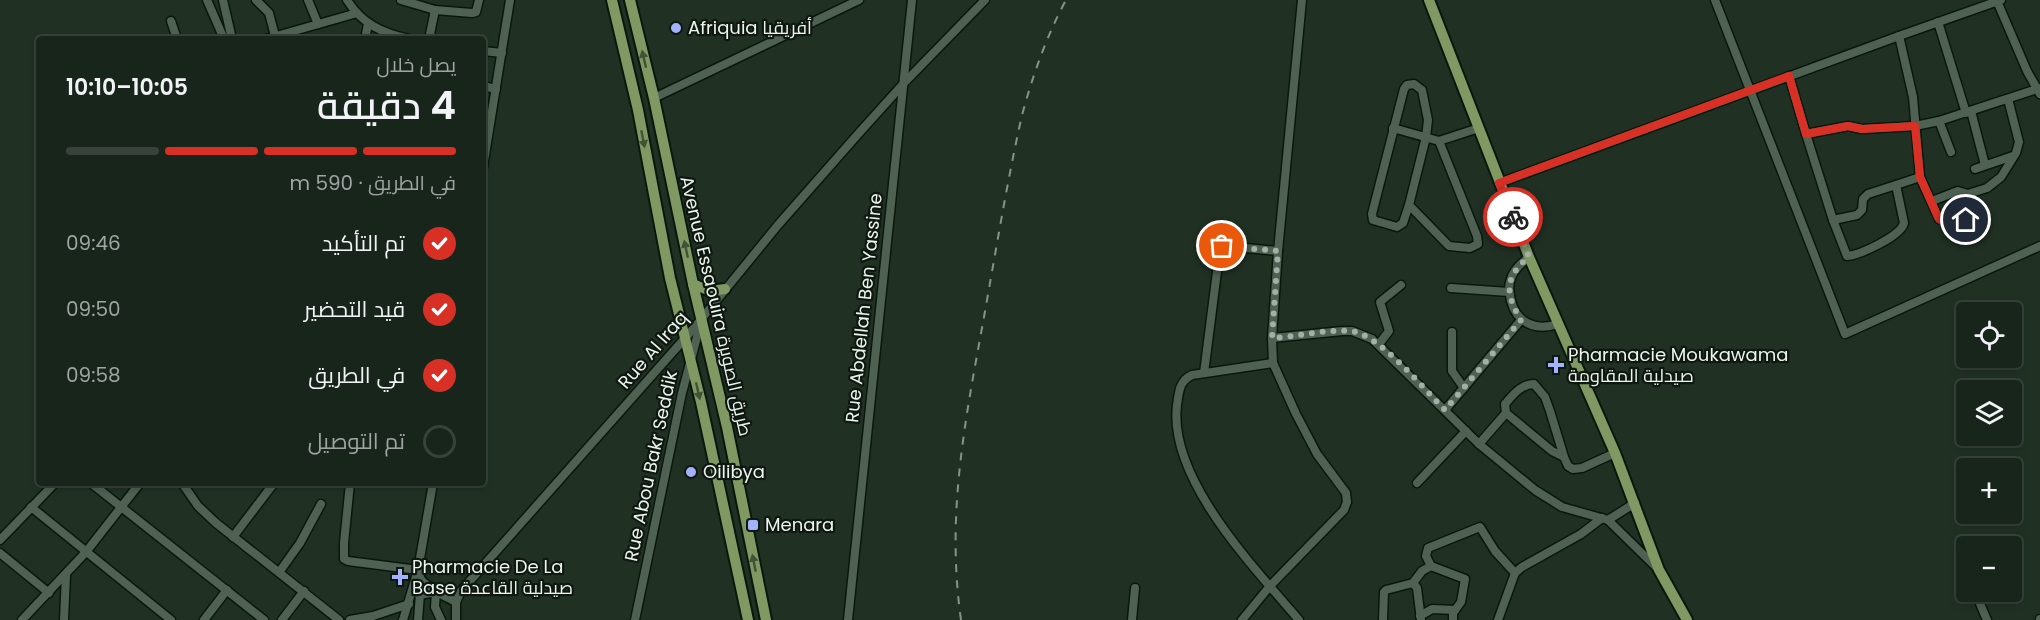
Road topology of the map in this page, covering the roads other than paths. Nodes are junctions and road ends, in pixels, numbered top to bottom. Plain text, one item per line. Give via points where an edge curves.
1 (207, 0) edge
2 (223, 0) edge
3 (256, 0) edge
4 (308, 0) edge
5 (347, 0) edge
6 (401, 0) edge
7 (479, 0) edge
8 (510, 0) edge
9 (612, 0) edge
10 (630, 0) edge
11 (859, 0) edge
12 (912, 0) edge
13 (985, 0) edge
14 (1302, 0) edge
15 (1429, 0) edge
16 (1714, 0) edge
17 (1970, 0) edge
18 (1999, 1) edge
19 (426, 4) edge
20 (1973, 9) junction
21 (435, 10) junction
22 (357, 13) junction
23 (171, 21) dead end
24 (1938, 22) junction
25 (318, 24) junction
26 (368, 24) junction
27 (176, 36) edge
28 (223, 36) edge
29 (231, 36) edge
30 (275, 36) joint
31 (366, 36) edge
32 (398, 36) edge
33 (430, 36) edge
34 (1899, 36) junction
35 (486, 51) edge
36 (501, 53) junction
37 (1789, 76) junction
38 (904, 82) junction
39 (486, 87) edge
40 (496, 89) junction
41 (1749, 91) junction
42 (2039, 91) edge
43 (654, 99) junction
44 (2008, 99) junction
45 (1969, 112) junction
46 (1939, 121) junction
47 (1915, 126) junction
48 (1393, 128) junction
49 (1479, 128) junction
50 (1806, 134) junction
51 (1426, 137) junction
52 (1439, 141) junction
53 (486, 149) edge
54 (1951, 152) dead end
55 (2013, 156) junction
56 (1985, 165) junction
57 (1975, 169) dead end
58 (1920, 177) junction
59 (1499, 183) junction
60 (1896, 185) junction
61 (1932, 201) junction
62 (1409, 205) junction
63 (1833, 220) junction
64 (1973, 223) dead end
65 (2039, 249) edge
66 (1278, 251) junction
67 (1529, 257) junction
68 (693, 284) junction
69 (1401, 285) dead end
70 (725, 288) junction
71 (1451, 288) dead end
72 (1509, 292) junction
73 (702, 319) junction
74 (1521, 320) junction
75 (1558, 324) junction
76 (1452, 333) dead end
77 (686, 338) junction
78 (1272, 338) junction
79 (1379, 344) junction
80 (691, 358) junction
81 (1273, 363) junction
82 (1204, 374) junction
83 (1464, 388) junction
84 (1445, 410) junction
85 (1506, 412) junction
86 (1466, 431) junction
87 (1479, 444) junction
88 (1615, 453) junction
89 (1563, 457) junction
90 (1417, 483) dead end
91 (52, 486) edge
92 (95, 486) edge
93 (138, 486) edge
94 (184, 486) edge
95 (272, 486) edge
96 (350, 486) edge
97 (432, 486) edge
98 (1635, 503) junction
99 (321, 504) dead end
100 (31, 507) junction
101 (121, 507) junction
102 (1605, 519) junction
103 (233, 537) junction
104 (0, 540) edge
105 (86, 552) junction
106 (0, 553) edge
107 (1431, 566) junction
108 (418, 570) junction
109 (1659, 570) junction
110 (280, 571) junction
111 (1515, 573) junction
112 (66, 575) junction
113 (421, 580) junction
114 (1413, 583) junction
115 (1270, 586) junction
116 (1136, 588) dead end
117 (227, 590) junction
118 (304, 591) junction
119 (436, 592) junction
120 (49, 593) junction
121 (419, 595) junction
122 (456, 602) junction
123 (1979, 602) edge
124 (409, 604) junction
125 (1455, 610) junction
126 (336, 617) edge
127 (1421, 618) edge
128 (22, 620) edge
129 (64, 620) edge
130 (171, 620) edge
131 (204, 620) edge
132 (264, 620) edge
133 (282, 620) edge
134 (350, 620) edge
135 (403, 620) edge
136 (418, 620) edge
137 (441, 620) edge
138 (456, 620) edge
139 (635, 620) edge
140 (748, 620) edge
141 (766, 620) edge
142 (848, 620) edge
143 (1132, 620) edge
144 (1242, 620) edge
145 (1299, 620) edge
146 (1383, 620) edge
147 (1453, 620) edge
148 (1498, 620) edge
149 (1687, 620) edge
150 (1987, 620) edge

1 - 28 street
2 - 29 street
3 - 30 street via 269,13
4 - 25 street
5 - 22 street
6 - 19 street
7 - 21 street via 474,13
8 - 36 street
9 -> 77 main road, Avenue Essaouira طريق الصويرة
43 -> 10 main road, Avenue Essaouira طريق الصويرة
11 - 43 street
12 - 38 street, Rue Abdellah Ben Yassine
13 - 38 street, Rue Al Iraq
14 - 66 street
15 - 49 main road
16 - 41 street
17 - 20 street
18 - 20 street
18 - 42 street
19 - 21 street
20 - 24 street
21 - 33 street
22 - 25 street
22 - 26 street
23 - 27 street
24 - 34 street
24 - 45 street
25 - 30 street
26 - 31 street
26 - 32 street
34 - 37 street
34 - 47 street via 1913,97
35 - 36 street
36 - 40 street
37 - 41 street
37 - 50 street
38 - 70 street, Rue Al Iraq
38 - 142 street, Rue Abdellah Ben Yassine
39 - 40 street
40 - 53 street
41 - 59 street
41 - 65 street via 1845,334
42 - 44 street
68 -> 43 main road, Avenue Essaouira طريق الصويرة
44 - 45 street
44 - 55 street via 2019,142
45 - 46 street
45 - 56 street
46 - 47 street
46 - 54 street
47 - 50 street via 1848,126
47 - 58 street
48 - 51 street
48 - 51 street via 1404,89 1414,84 1422,90 1426,104
48 - 62 street via 1372,214 1374,220 1400,226
49 - 52 street
49 - 59 main road
50 - 63 street
51 - 52 street
51 - 62 street
52 - 62 street via 1478,244 1470,248 1449,246
55 - 56 street
55 - 61 street via 1992,186 1968,194 1958,191
56 - 57 street
58 - 60 street
58 - 61 street
59 - 67 main road
60 - 63 street via 1868,194 1857,215
60 - 63 street via 1903,227 1880,243 1847,256
61 - 64 street via 1940,220 1957,217
66 - 78 street
66 - 82 street via 1220,248
67 - 72 street via 1514,273
67 - 75 main road
68 - 70 main road via 710,291
68 - 73 main road, Avenue Essaouira طريق الصويرة
69 - 79 street via 1380,302 1389,331
70 - 73 street, Rue Al Iraq
71 - 72 street
72 - 74 street
73 - 77 street, Rue Al Iraq
73 - 80 street, Rue Abou Bakr Seddik
141 -> 73 main road, Avenue Essaouira طريق الصويرة
74 - 75 street via 1544,328
74 - 83 street
75 - 88 main road
76 - 83 street via 1452,371
77 - 80 main road, Avenue Essaouira طريق الصويرة
77 - 122 street, Rue Al Iraq via 461,591
78 - 79 street via 1352,331
78 - 81 street
79 - 84 street
80 - 139 street, Rue Abou Bakr Seddik
80 -> 140 main road, Avenue Essaouira طريق الصويرة
81 - 82 street
81 - 115 street via 1317,454 1346,493 1347,502 1344,510
82 - 115 street via 1185,379 1179,387 1178,439 1204,499
83 - 84 street
84 - 86 street
85 - 87 street
85 - 89 street
85 - 89 street via 1505,404 1515,393 1534,384 1545,398
86 - 87 street
86 - 90 street
87 - 102 street via 1562,507
88 - 89 street via 1578,469 1568,466
88 - 98 main road
91 - 100 street
92 - 101 street
93 - 101 street
94 - 103 street via 206,514
95 - 103 street
96 - 108 street via 344,559
97 - 108 street
98 - 102 street
98 - 109 main road
99 - 110 street
100 - 104 street
100 - 105 street
101 - 105 street
101 - 117 street
102 - 109 street
102 - 111 street
103 - 110 street
105 - 112 street
105 - 130 street
106 - 120 street
107 - 111 street via 1426,556 1428,548 1480,527
107 - 114 street
107 - 125 street via 1465,579 1461,602
108 - 113 street
108 - 124 street
109 - 149 main road
110 - 118 street
111 - 148 street
112 - 120 street
112 - 129 street
113 - 119 street
113 - 121 street
114 - 127 street
114 - 146 street via 1384,592
115 - 144 street
115 - 145 street
116 - 143 street
117 - 131 street
117 - 132 street
118 - 126 street
118 - 133 street
119 - 121 street
119 - 122 street
119 - 137 street via 435,607
120 - 128 street
121 - 136 street
122 - 138 street
123 - 150 street
124 - 134 street
124 - 135 street
125 - 127 street via 1432,609
125 - 147 street
126 - 134 street

